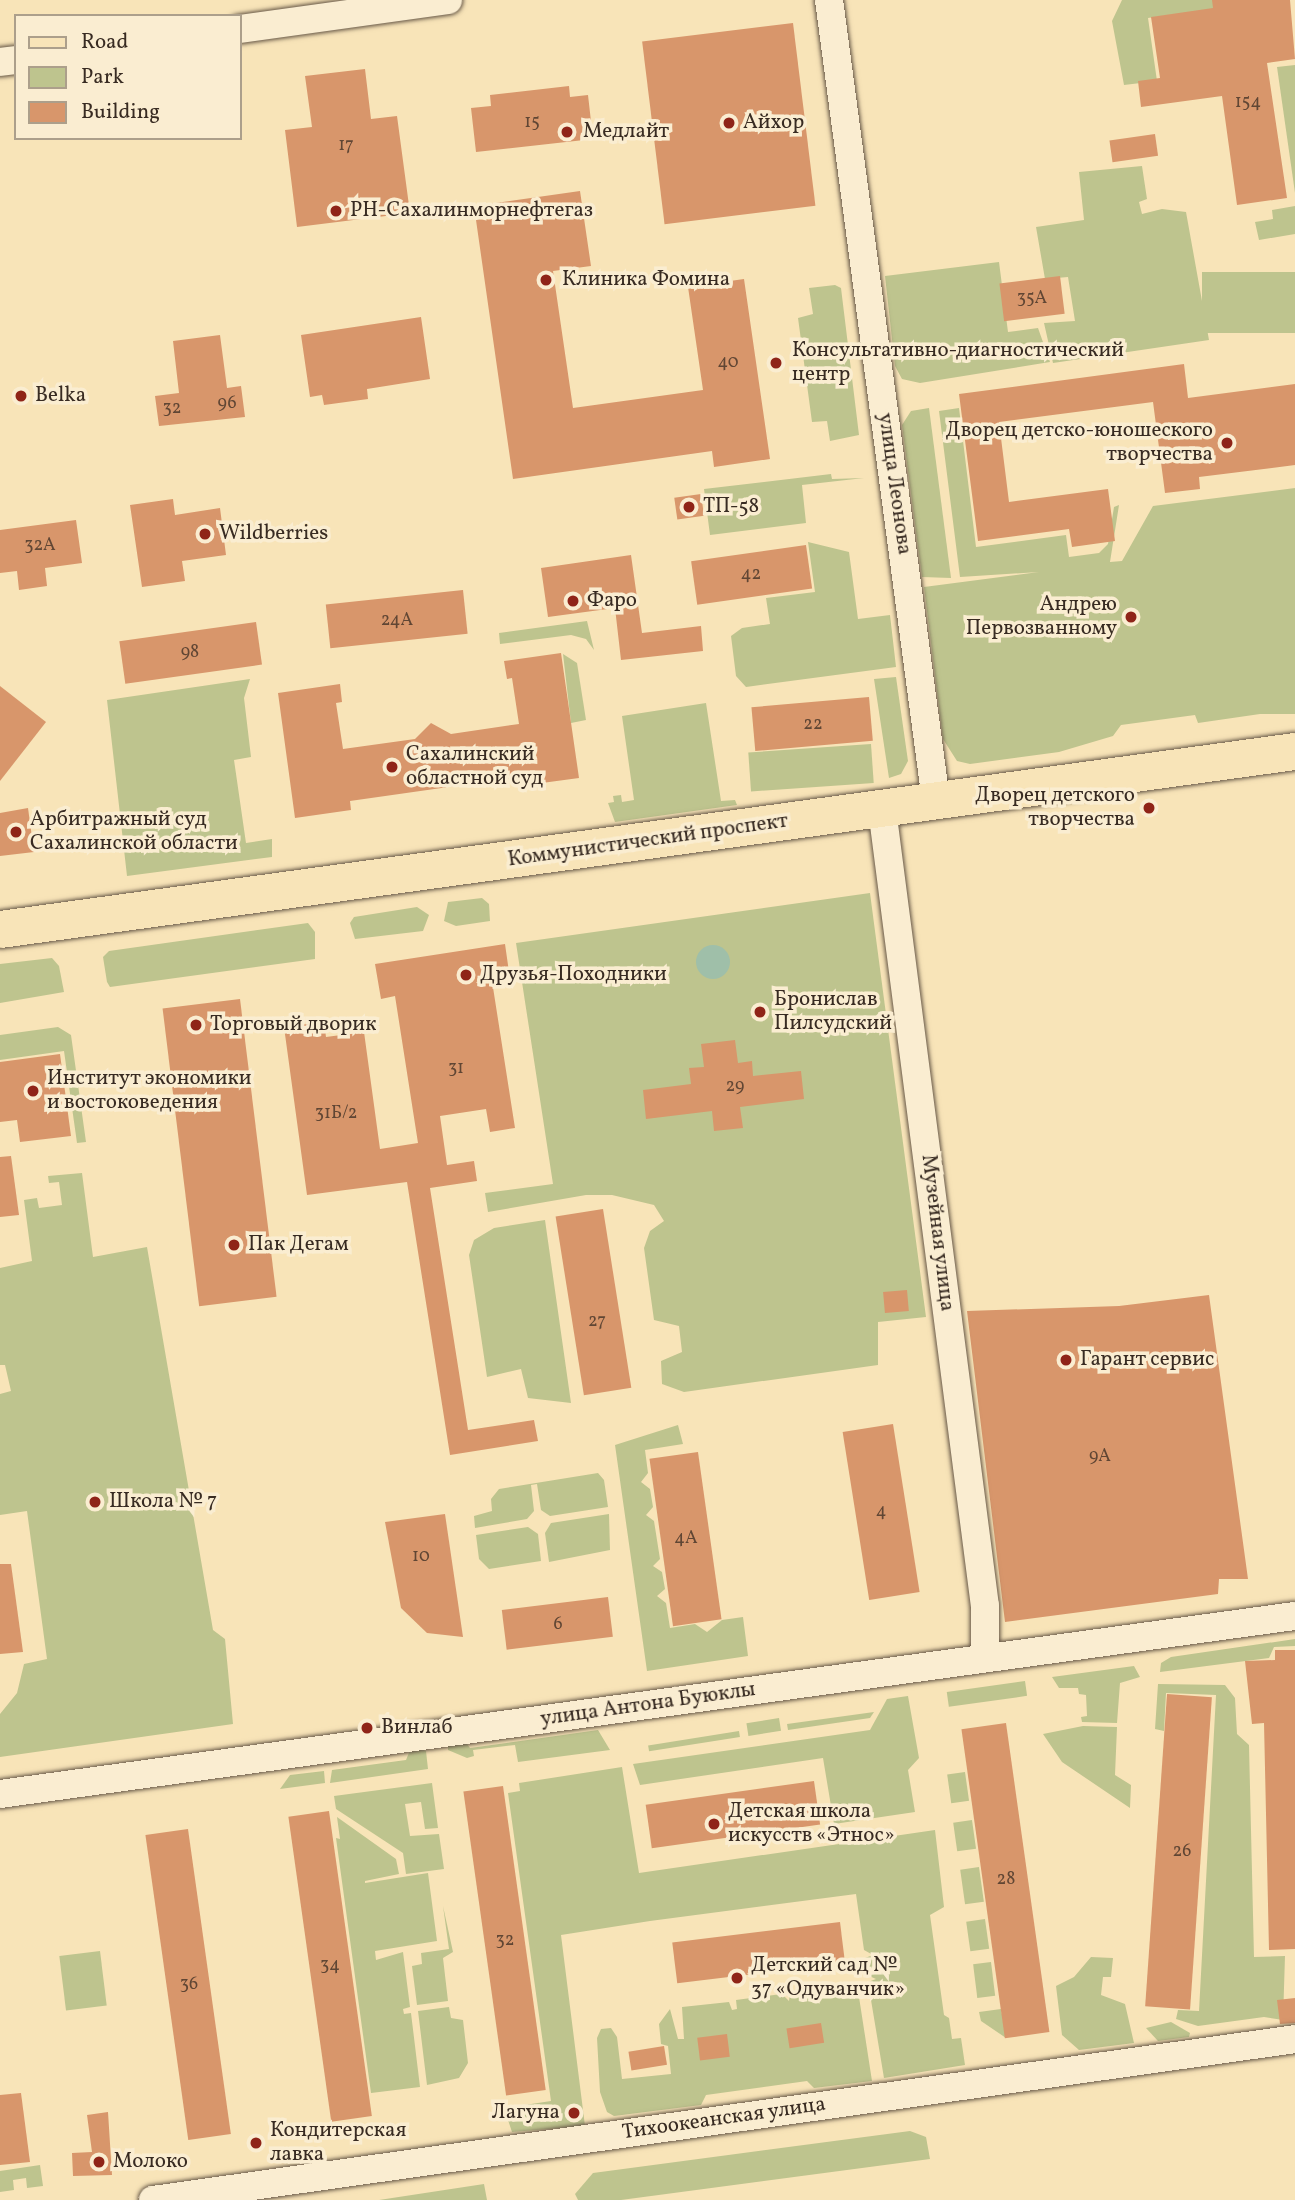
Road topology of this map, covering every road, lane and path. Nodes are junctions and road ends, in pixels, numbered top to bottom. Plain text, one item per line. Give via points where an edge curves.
1 (448, 0) edge
2 (830, 0) edge
3 (242, 29) edge
4 (1295, 751) edge
5 (936, 801) junction
6 (882, 809) junction
7 (0, 929) edge
8 (1295, 1616) edge
9 (985, 1658) junction
10 (0, 1794) edge
11 (1295, 2039) edge
12 (312, 2189) edge
13 (153, 2200) edge

1 - 3 street
2 - 5 street, улица Леонова
4 - 5 main road, Коммунистический проспект
5 - 6 main road, Коммунистический проспект
6 - 7 main road, Коммунистический проспект
6 - 9 street, Музейная улица via 985,1606
8 - 9 street, улица Антона Буюклы
9 - 10 street, улица Антона Буюклы
11 - 12 street, Тихоокеанская улица
12 - 13 street, Тихоокеанская улица

